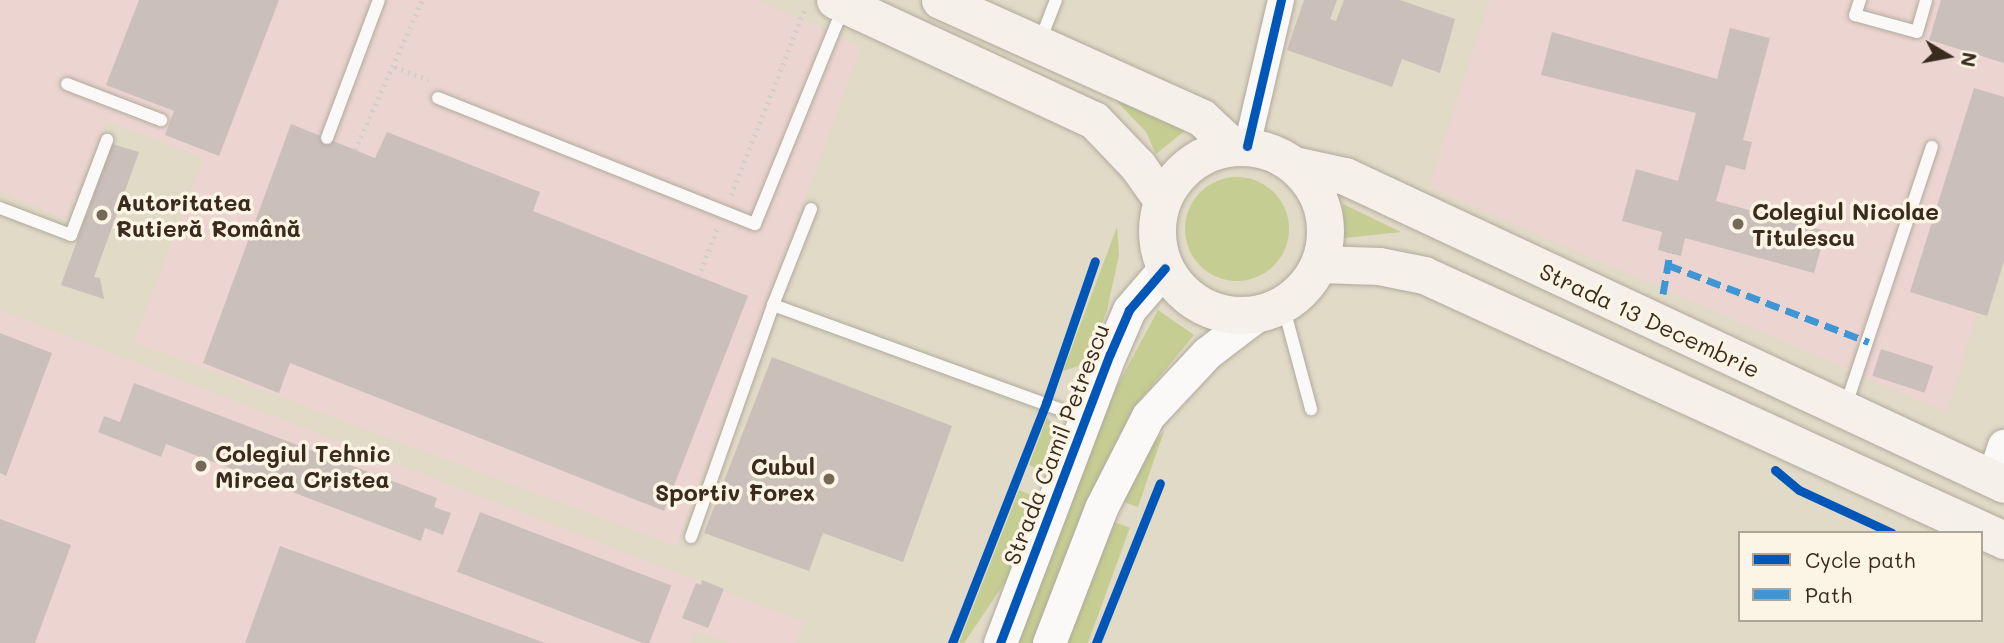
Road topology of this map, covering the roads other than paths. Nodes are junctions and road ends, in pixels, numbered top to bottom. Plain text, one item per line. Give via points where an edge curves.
1 (379, 0) edge
2 (940, 0) edge
3 (1056, 0) edge
4 (1280, 0) edge
5 (1860, 0) edge
6 (1926, 0) edge
7 (828, 5) edge
8 (1038, 45) junction
9 (67, 84) dead end
10 (438, 98) dead end
11 (161, 120) dead end
12 (327, 138) dead end
13 (107, 140) dead end
14 (1240, 146) junction
15 (1932, 147) dead end
16 (1294, 164) junction
17 (1162, 200) junction
18 (0, 208) edge
19 (811, 209) dead end
20 (1319, 264) junction
21 (1165, 268) junction
22 (773, 305) junction
23 (1270, 309) junction
24 (1311, 409) dead end
25 (1843, 410) junction
26 (1085, 418) junction
27 (2000, 470) edge
28 (691, 537) dead end
29 (2004, 540) edge
30 (1000, 643) edge
31 (1049, 643) edge

1 - 12 lane
2 - 8 main road, Strada 13 Decembrie
3 - 8 lane
4 - 14 street
5 - 6 lane via 1855,15 1917,32
7 - 10 lane via 755,224
7 - 17 main road via 1094,120 1138,166
8 - 14 main road, Strada 13 Decembrie via 1202,118
9 - 11 lane
13 - 18 lane via 71,235
14 - 16 main road, Strada 13 Decembrie via 1272,152
14 - 17 main road via 1203,155 1178,174
15 - 25 lane
16 - 20 main road via 1321,202 1325,244
16 - 25 main road, Strada 13 Decembrie via 1345,176
17 - 21 main road via 1157,246
19 - 22 lane
20 - 23 main road via 1305,287
20 - 29 main road via 1379,266 1424,275
21 - 23 main road via 1181,291 1203,307 1230,315
21 - 26 street, Strada Camil Petrescu via 1129,310
22 - 26 lane
22 - 28 lane
23 - 24 lane
23 - 31 street via 1207,353 1148,415 1101,509
25 - 27 main road, Strada 13 Decembrie
26 - 30 street, Strada Camil Petrescu

